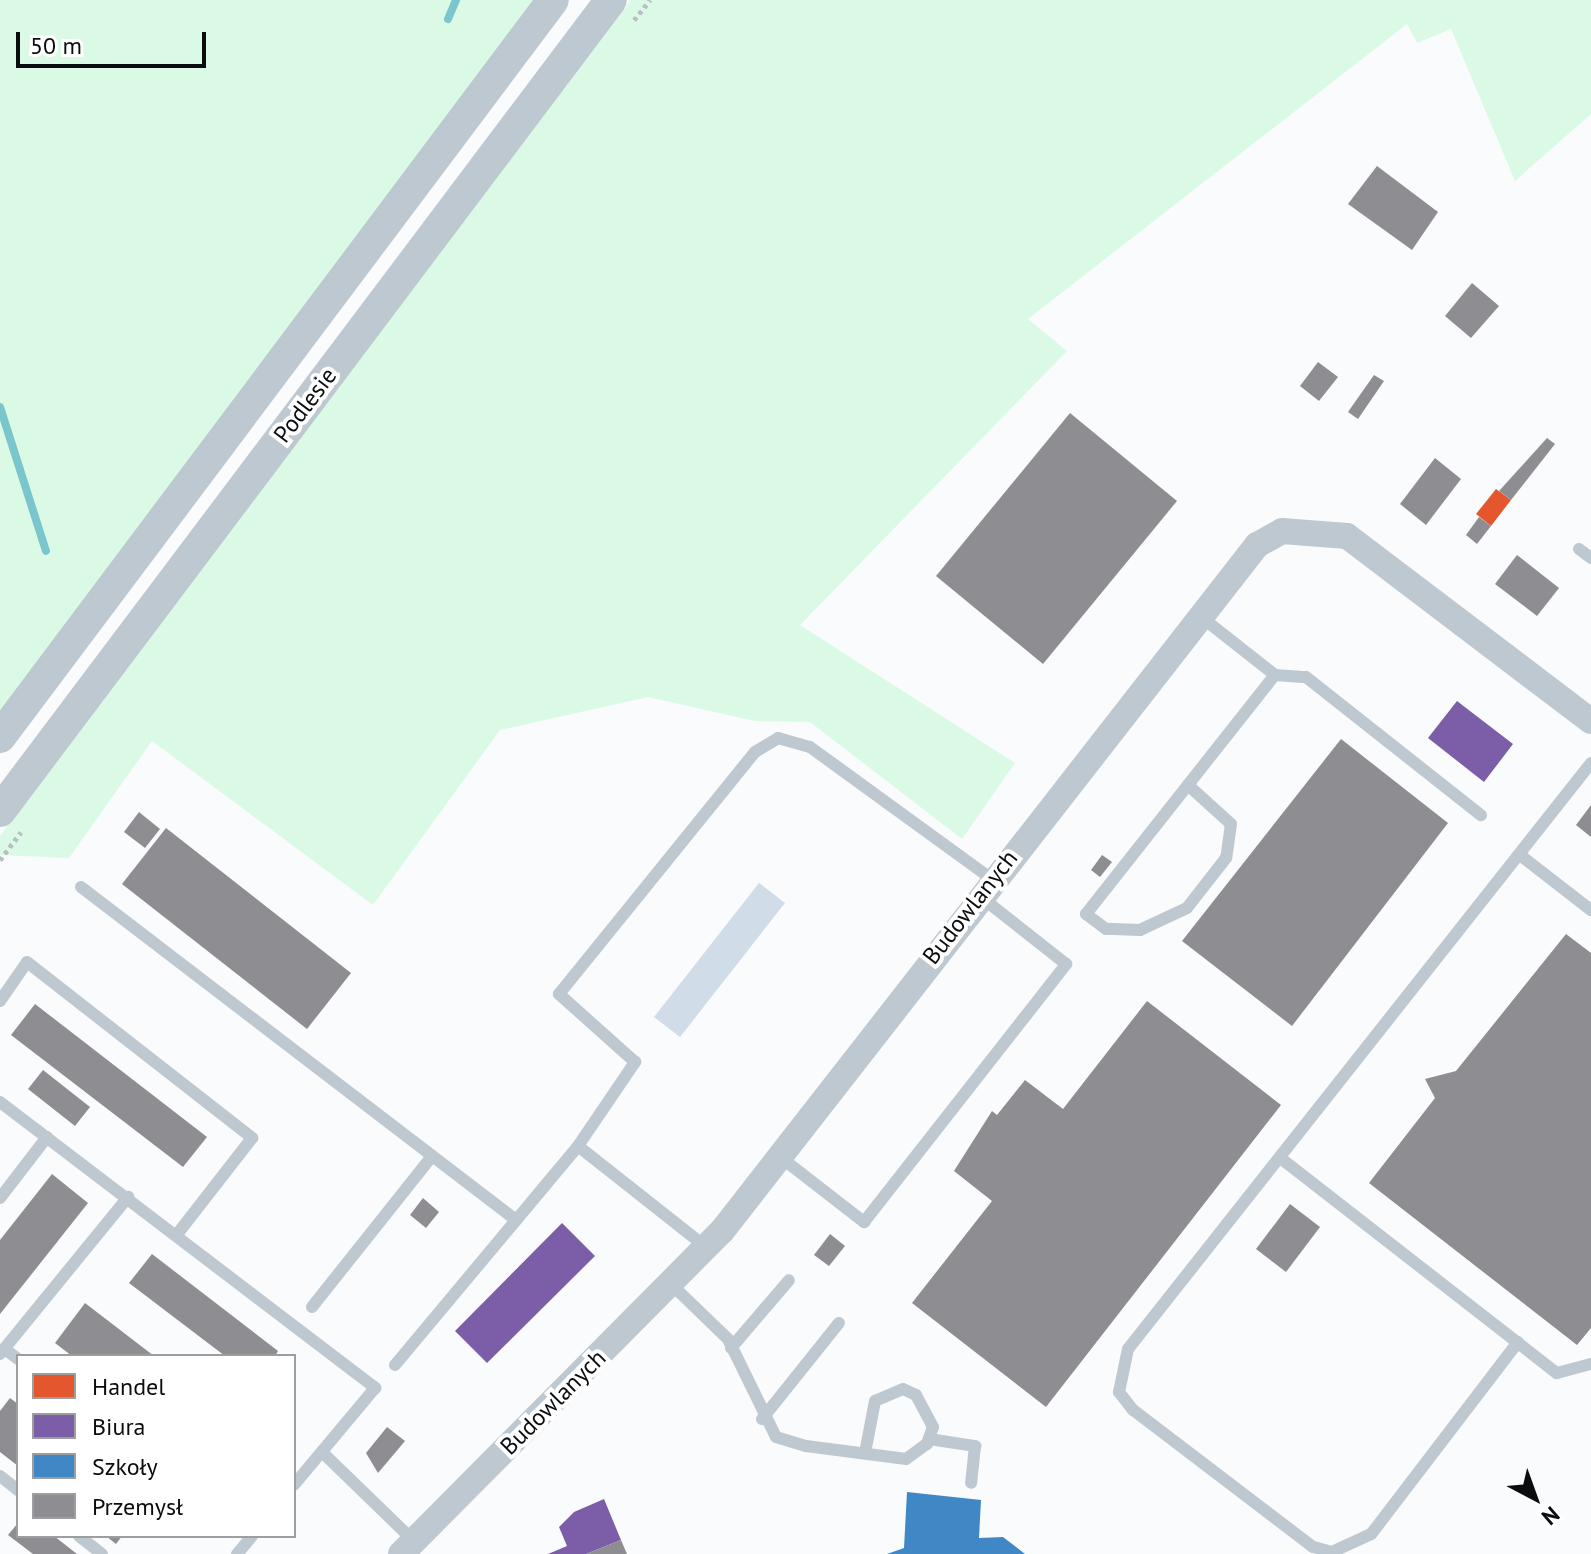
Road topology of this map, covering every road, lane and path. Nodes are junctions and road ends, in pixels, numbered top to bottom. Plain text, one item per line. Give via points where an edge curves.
1 (553, 0) edge
2 (611, 0) edge
3 (1579, 549) dead end
4 (1591, 558) edge
5 (1198, 614) junction
6 (1275, 675) junction
7 (1591, 721) edge
8 (0, 737) edge
9 (1591, 763) edge
10 (1188, 785) junction
11 (0, 811) edge
12 (1481, 815) dead end
13 (1520, 855) junction
14 (81, 887) dead end
15 (985, 887) junction
16 (1591, 910) edge
17 (0, 1001) edge
18 (0, 1102) edge
19 (47, 1137) junction
20 (578, 1146) junction
21 (432, 1156) junction
22 (779, 1156) junction
23 (1283, 1160) junction
24 (128, 1197) junction
25 (0, 1198) edge
26 (516, 1220) junction
27 (178, 1233) junction
28 (706, 1247) junction
29 (789, 1280) dead end
30 (671, 1284) junction
31 (312, 1307) dead end
32 (839, 1323) dead end
33 (1518, 1342) junction
34 (731, 1348) junction
35 (2, 1352) edge
36 (1591, 1364) edge
37 (395, 1365) dead end
38 (762, 1419) junction
39 (929, 1439) junction
40 (322, 1452) junction
41 (865, 1453) junction
42 (0, 1476) edge
43 (296, 1483) edge
44 (971, 1483) dead end
45 (16, 1488) edge
46 (82, 1538) edge
47 (250, 1538) edge
48 (408, 1548) edge
49 (102, 1554) edge
50 (237, 1554) edge

1 - 8 street, Podlesie
2 - 11 street, Podlesie
3 - 4 lane
5 - 6 lane
5 - 7 street, Budowlanych via 1257,545 1282,531 1347,536
5 - 15 street, Budowlanych
6 - 10 lane
6 - 12 lane via 1306,677
9 - 13 lane
10 - 10 lane via 1231,824 1226,858 1187,908 1140,930 1106,929 1086,914
13 - 16 lane
13 - 23 lane
14 - 21 lane
15 - 20 lane via 810,747 778,738 755,752 559,994 635,1062
15 - 22 street, Budowlanych
15 - 22 lane via 1066,964 864,1222
17 - 27 lane via 27,962 252,1138
18 - 19 lane
19 - 24 lane
19 - 25 lane
20 - 26 lane
20 - 28 lane
21 - 26 lane
21 - 31 lane
22 - 28 street, Budowlanych
23 - 33 lane
23 - 33 lane via 1128,1349 1119,1392 1133,1410 1313,1547 1332,1552 1371,1534
24 - 27 lane
24 - 35 lane
26 - 37 lane
27 - 40 lane via 375,1388
28 - 30 street, Budowlanych
29 - 34 lane
30 - 34 lane
30 - 48 street, Budowlanych
32 - 38 lane
33 - 36 lane via 1557,1373
34 - 38 lane
38 - 41 lane via 776,1437
39 - 41 lane via 906,1459
39 - 41 lane via 927,1409 903,1389 875,1401
39 - 44 lane via 975,1446
40 - 43 lane
40 - 48 lane
42 - 45 lane
46 - 49 lane
47 - 50 lane

